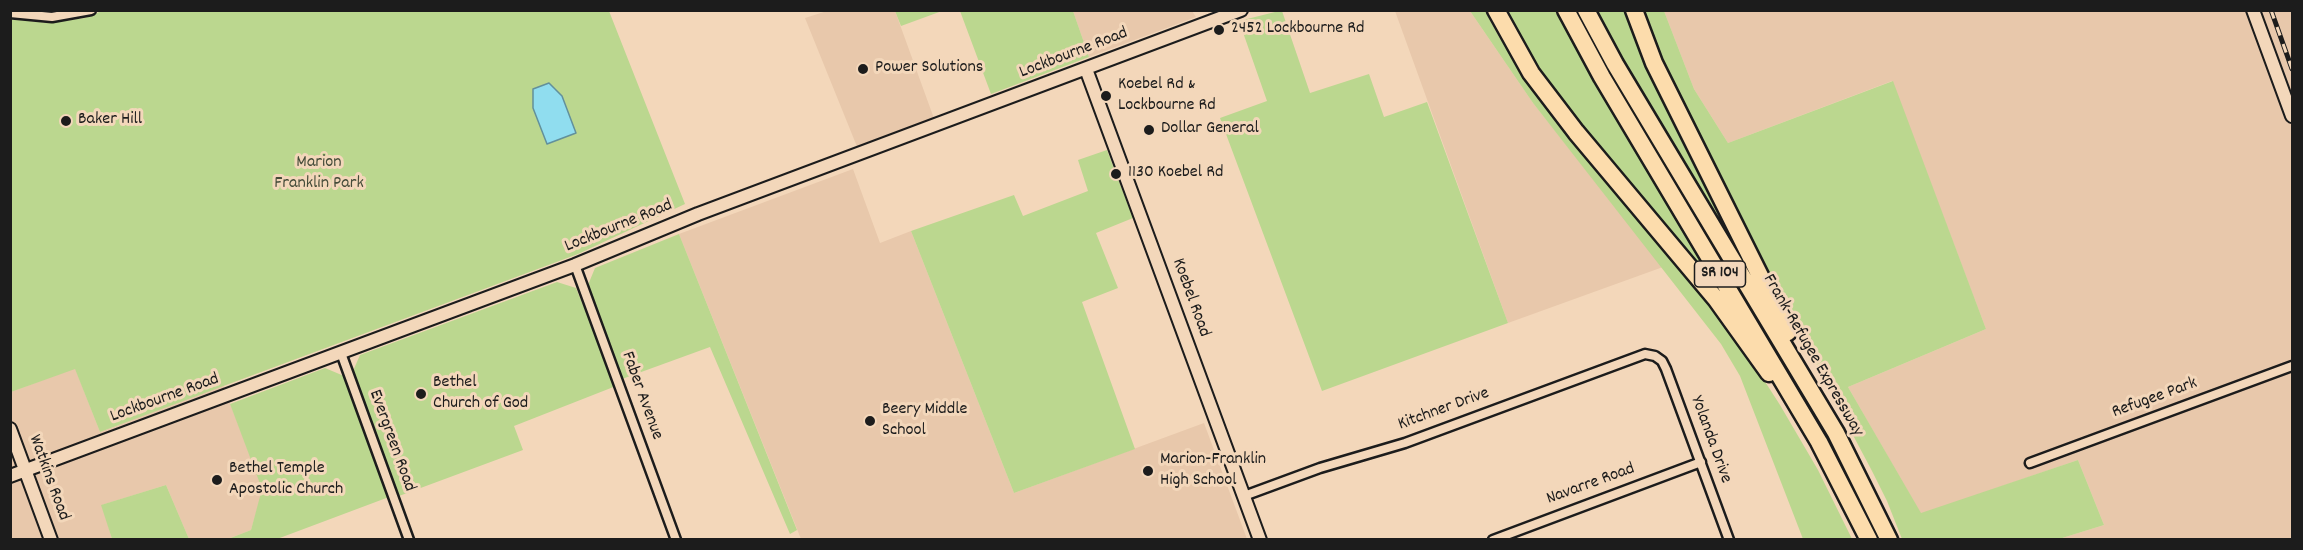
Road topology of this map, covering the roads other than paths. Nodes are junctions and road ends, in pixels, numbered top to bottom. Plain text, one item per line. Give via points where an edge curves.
1 (91, 10) edge
2 (1241, 10) edge
3 (1496, 10) edge
4 (1566, 10) edge
5 (1586, 10) edge
6 (1634, 10) edge
7 (2253, 10) edge
8 (10, 13) edge
9 (1086, 69) junction
10 (2292, 116) edge
11 (575, 265) junction
12 (341, 353) junction
13 (1655, 356) joint
14 (2292, 366) edge
15 (10, 429) edge
16 (1836, 433) junction
17 (1819, 441) junction
18 (1701, 462) junction
19 (2030, 463) dead end
20 (26, 470) junction
21 (10, 476) edge
22 (1244, 496) junction
23 (51, 540) edge
24 (409, 540) edge
25 (676, 540) edge
26 (1260, 540) edge
27 (1493, 540) edge
28 (1729, 540) edge
29 (1869, 540) edge
30 (1889, 540) edge

1 - 8 street via 52,17
2 - 9 main road, Lockbourne Road
3 - 17 highway via 1531,73 1716,299
4 - 17 highway, Frank-Refugee Expressway / SR 104
5 - 16 highway, Frank-Refugee Expressway / SR 104
6 - 16 highway via 1654,63
7 - 10 main road
9 - 11 main road, Lockbourne Road via 681,221
9 - 22 main road, Koebel Road
11 - 12 main road, Lockbourne Road
11 - 25 street, Faber Avenue
12 - 20 main road, Lockbourne Road
12 - 24 street, Evergreen Road
13 - 18 street, Yolanda Drive via 1666,369
13 - 22 street, Kitchner Drive via 1634,357 1405,443
14 - 19 street, Refugee Park
15 - 20 main road, Watkins Road
16 - 30 highway, Frank-Refugee Expressway / SR 104
17 - 29 highway, Frank-Refugee Expressway / SR 104
18 - 27 street, Navarre Road
18 - 28 street, Yolanda Drive
20 - 21 main road, Lockbourne Road
20 - 23 main road, Watkins Road
22 - 26 main road, Koebel Road

